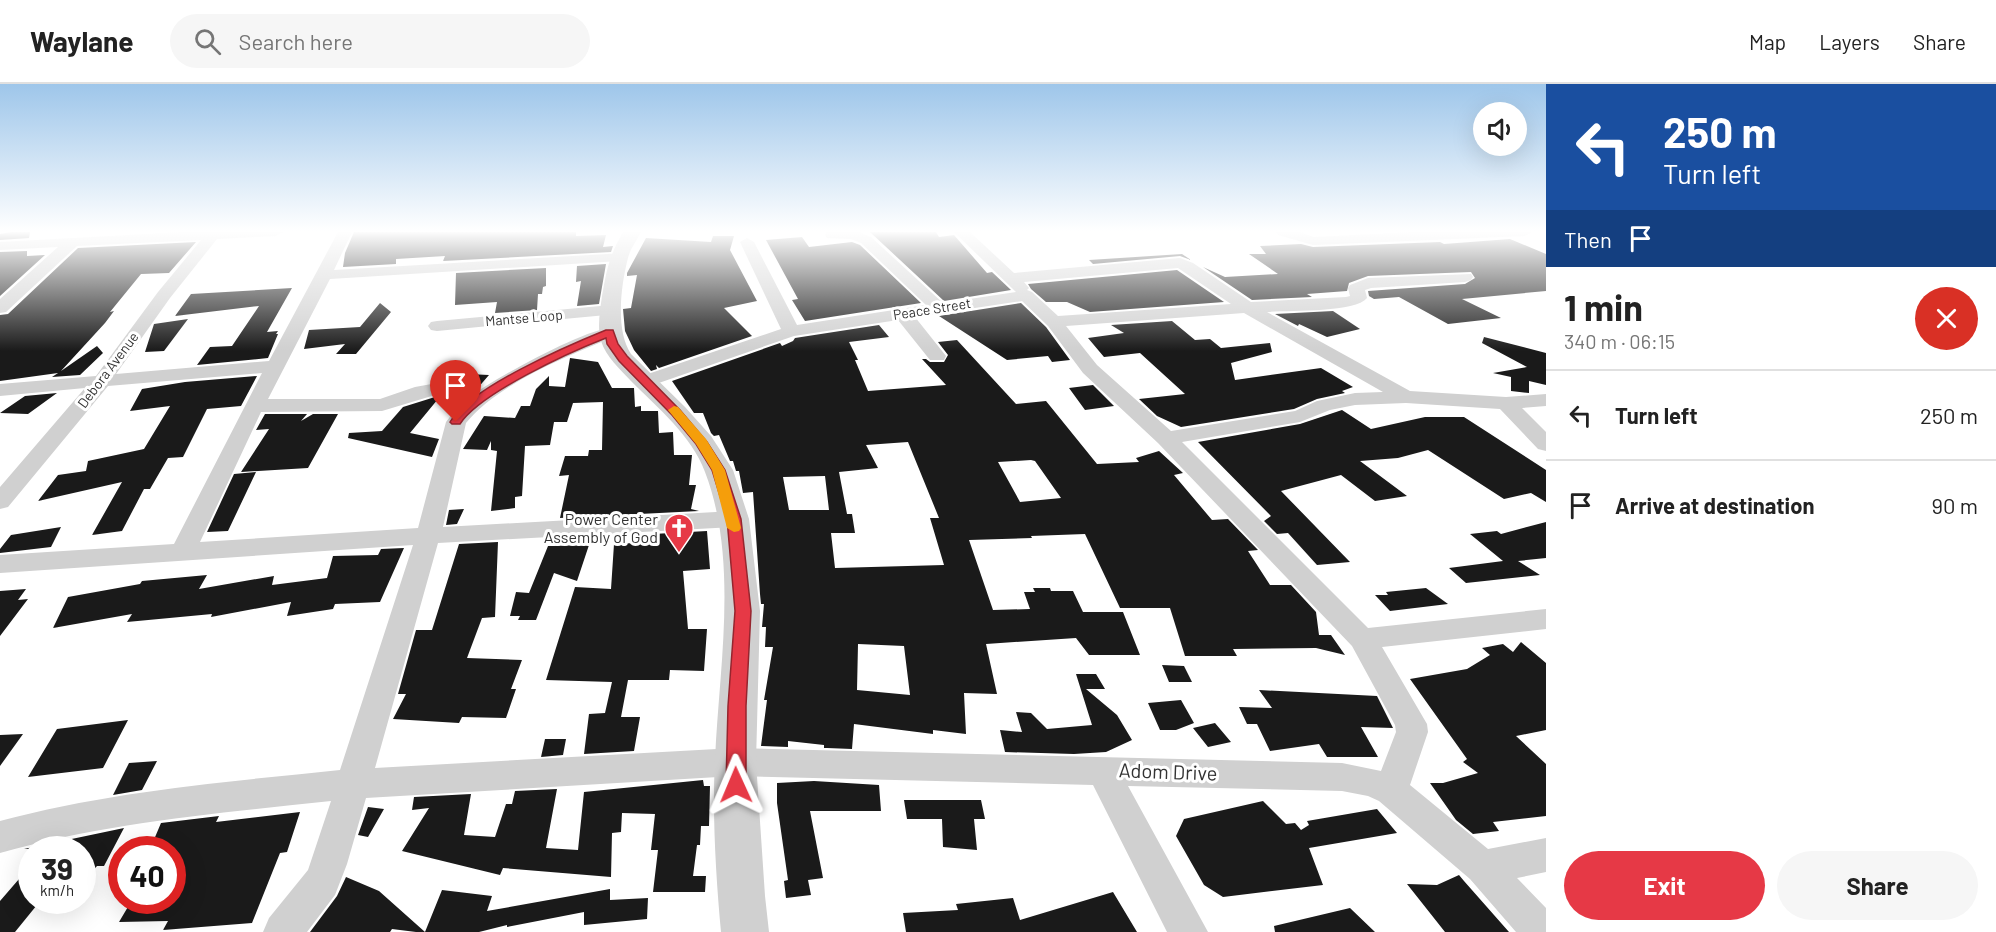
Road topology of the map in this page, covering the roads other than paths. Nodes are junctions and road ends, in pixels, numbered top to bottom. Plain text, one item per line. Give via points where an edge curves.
1 (34, 272) edge
2 (183, 272) edge
3 (326, 272) edge
4 (357, 272) edge
5 (620, 272) edge
6 (762, 272) edge
7 (900, 272) edge
8 (1004, 272) edge
9 (1083, 272) edge
10 (1196, 272) edge
11 (324, 275) junction
12 (1011, 278) junction
13 (1465, 278) dead end
14 (1026, 295) junction
15 (938, 307) junction
16 (0, 308) edge
17 (1248, 308) junction
18 (902, 313) junction
19 (610, 321) junction
20 (1054, 322) junction
21 (437, 326) dead end
22 (791, 331) junction
23 (937, 356) dead end
24 (276, 366) junction
25 (646, 381) junction
26 (101, 382) junction
27 (0, 390) edge
28 (1406, 397) junction
29 (1546, 400) edge
30 (1506, 403) junction
31 (473, 404) junction
32 (254, 406) junction
33 (1166, 438) junction
34 (1546, 444) edge
35 (0, 502) edge
36 (734, 519) junction
37 (426, 536) junction
38 (182, 553) junction
39 (0, 564) edge
40 (1546, 619) edge
41 (1362, 639) junction
42 (735, 762) junction
43 (1102, 770) junction
44 (352, 784) junction
45 (1391, 790) junction
46 (0, 837) edge
47 (1546, 855) edge
48 (1483, 867) junction
49 (283, 932) edge
50 (745, 932) edge
51 (1188, 932) edge
52 (1542, 932) edge

1 - 16 street
2 - 26 street, Debora Avenue
3 - 11 street
4 - 11 street
5 - 19 street
6 - 22 street
7 - 15 street
8 - 12 street
9 - 12 street
10 - 17 street
11 - 24 street
12 - 14 street
13 - 17 street via 1368,283 1356,288 1359,298 1349,302
14 - 15 street, Peace Street
14 - 20 street
15 - 18 street, Peace Street
17 - 20 street
17 - 28 street
18 - 22 street, Peace Street
18 - 23 street
19 - 21 street, Mantse Loop
19 - 25 street via 613,344
19 - 31 street
20 - 33 street via 1090,369
22 - 25 street, Peace Street
24 - 26 street
24 - 32 street
25 - 36 street via 701,442 719,470
26 - 27 street
26 - 35 street, Debora Avenue
28 - 30 street
28 - 33 street via 1355,399 1281,420
29 - 30 street
30 - 34 street
31 - 32 street via 437,389 382,405
31 - 37 street via 456,422
32 - 38 street
33 - 41 street
36 - 37 street
36 - 42 street via 743,611
37 - 38 street
37 - 44 street
38 - 39 street
40 - 41 street
41 - 45 street via 1411,724 1412,732
42 - 43 street, Adom Drive
42 - 44 street, Adom Drive
42 - 50 street
43 - 45 street, Adom Drive via 1342,777
43 - 51 street
44 - 46 street, Adom Drive via 169,803 43,825
44 - 49 street via 322,882
45 - 48 street, Adom Drive
47 - 48 street
48 - 52 street, Adom Drive

